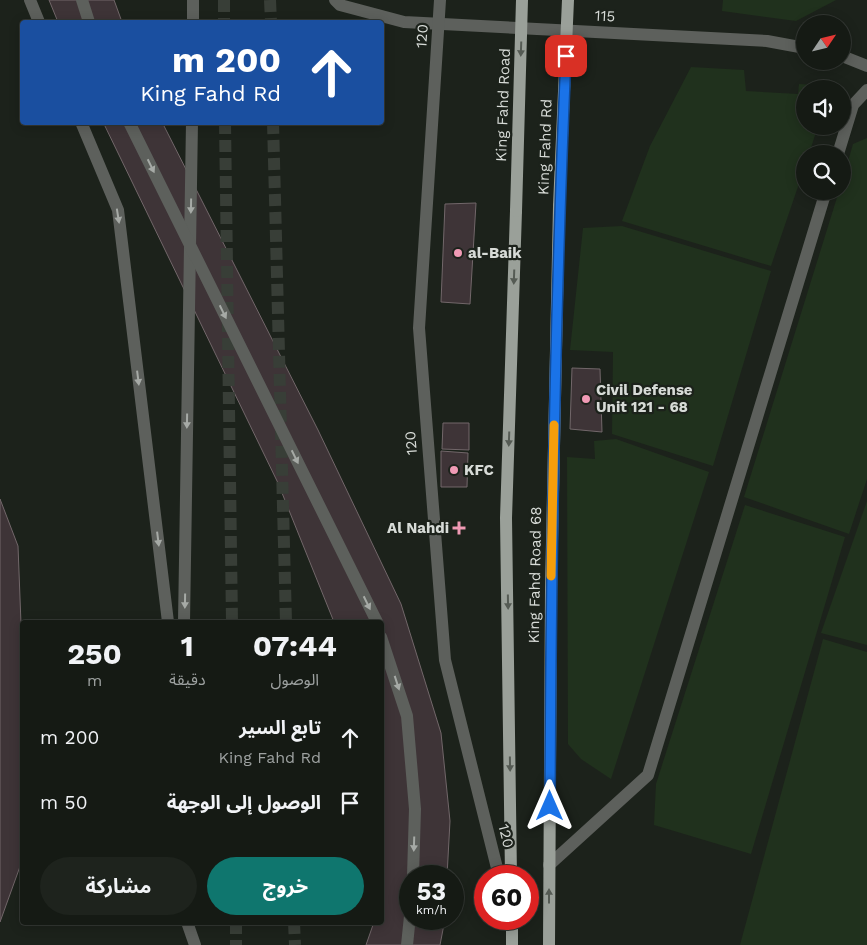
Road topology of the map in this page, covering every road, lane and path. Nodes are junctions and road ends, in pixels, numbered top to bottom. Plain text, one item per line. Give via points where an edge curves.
1 (30, 0) edge
2 (82, 0) edge
3 (193, 0) edge
4 (335, 0) edge
5 (440, 0) edge
6 (522, 0) edge
7 (568, 0) edge
8 (38, 20) edge
9 (88, 20) edge
10 (193, 20) edge
11 (439, 24) junction
12 (796, 46) edge
13 (851, 60) edge
14 (867, 66) edge
15 (867, 90) edge
16 (82, 125) edge
17 (130, 125) edge
18 (192, 125) edge
19 (841, 145) edge
20 (823, 200) edge
21 (559, 206) joint
22 (516, 211) joint
23 (168, 620) edge
24 (184, 620) edge
25 (375, 620) edge
26 (384, 646) edge
27 (413, 865) edge
28 (496, 865) edge
29 (511, 865) edge
30 (549, 865) junction
31 (189, 925) edge
32 (409, 930) edge
33 (511, 930) edge
34 (195, 945) edge
35 (407, 945) edge
36 (512, 945) edge
37 (549, 945) edge

1 - 8 street
2 - 9 street
3 - 10 street
4 - 11 street, 115 via 340,5 404,22
5 - 11 street, 120
6 -> 22 main road, King Fahd Road, bridge
7 - 21 main road, King Fahd Rd, bridge
11 - 12 street, 115 via 767,41
11 - 28 street, 120 via 419,328 445,660
13 - 14 street
15 - 19 street via 853,105
16 -> 23 street via 118,210
17 -> 25 street, bridge
18 -> 24 street
20 - 30 street via 648,775
21 - 30 main road, King Fahd Road 68
22 -> 29 main road, King Fahd Road 68 via 506,518
26 -> 27 street via 407,716 415,810
37 -> 30 main road, King Fahd Road 68
31 - 34 street
32 - 35 street
33 - 36 main road

